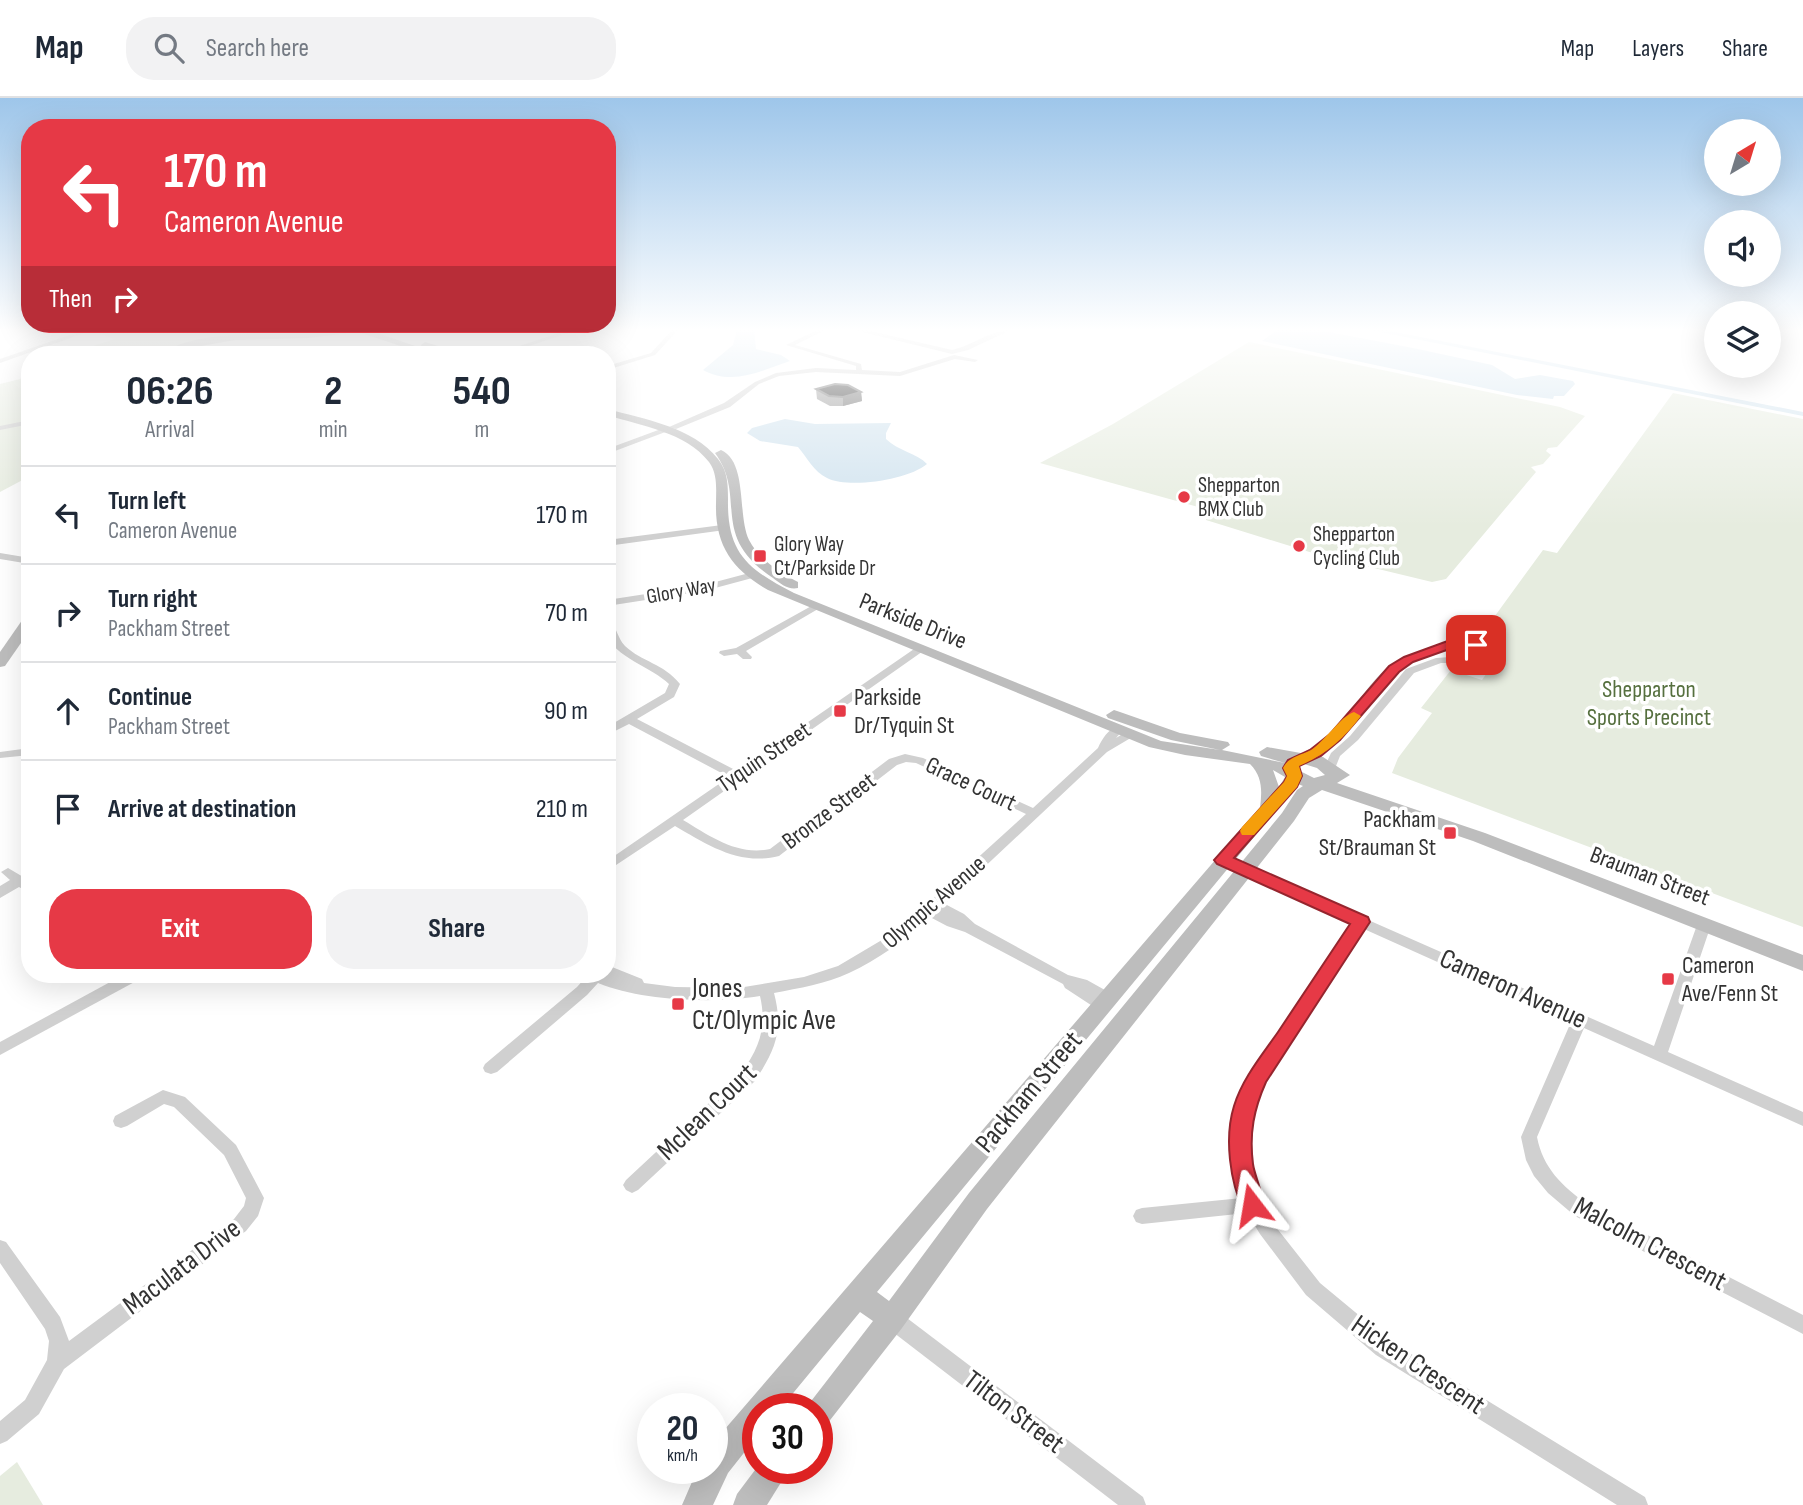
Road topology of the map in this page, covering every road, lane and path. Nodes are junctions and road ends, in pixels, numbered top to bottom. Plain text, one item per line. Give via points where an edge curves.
1 (741, 396) edge
2 (616, 409) edge
3 (616, 415) edge
4 (21, 424) edge
5 (0, 428) edge
6 (668, 429) junction
7 (616, 449) edge
8 (738, 526) junction
9 (722, 528) junction
10 (616, 542) edge
11 (0, 556) edge
12 (21, 560) edge
13 (768, 570) junction
14 (753, 575) junction
15 (616, 602) edge
16 (815, 607) junction
17 (875, 625) junction
18 (21, 628) edge
19 (6, 643) edge
20 (616, 644) edge
21 (927, 645) junction
22 (1449, 645) junction
23 (724, 653) dead end
24 (1469, 660) junction
25 (0, 663) edge
26 (629, 719) junction
27 (616, 727) edge
28 (1127, 729) junction
29 (21, 752) edge
30 (0, 755) edge
31 (905, 758) joint
32 (1256, 760) junction
33 (1297, 767) junction
34 (737, 776) junction
35 (1326, 776) junction
36 (1268, 807) junction
37 (1035, 814) junction
38 (675, 821) junction
39 (1223, 860) junction
40 (616, 861) edge
41 (1245, 870) junction
42 (19, 880) edge
43 (0, 893) edge
44 (933, 908) junction
45 (1361, 922) junction
46 (1704, 925) junction
47 (1803, 964) edge
48 (120, 983) edge
49 (588, 983) edge
50 (613, 983) edge
51 (766, 991) junction
52 (1105, 1001) junction
53 (1128, 1014) junction
54 (1580, 1019) junction
55 (0, 1049) edge
56 (1659, 1055) junction
57 (491, 1068) dead end
58 (1803, 1119) edge
59 (121, 1121) dead end
60 (632, 1185) dead end
61 (1252, 1205) junction
62 (1142, 1216) dead end
63 (0, 1248) edge
64 (859, 1294) junction
65 (892, 1319) junction
66 (1803, 1325) edge
67 (57, 1362) junction
68 (774, 1393) edge
69 (833, 1395) edge
70 (742, 1432) edge
71 (0, 1434) edge
72 (763, 1484) edge
73 (1128, 1503) edge
74 (697, 1505) edge
75 (748, 1505) edge
76 (1637, 1505) edge

1 - 6 street
2 - 6 street, Parkside Drive
3 - 6 street, Parkside Drive
4 - 5 street
6 - 7 street
6 - 8 street, Parkside Drive via 708,443 730,466
6 - 9 street, Parkside Drive via 715,462 723,484
8 - 9 street
8 - 13 street, Parkside Drive via 751,554
9 - 10 street
9 - 14 street, Parkside Drive via 732,555
11 - 12 street
13 - 14 street
13 - 17 street, Parkside Drive
14 - 15 street, Glory Way
14 - 16 street, Parkside Drive
16 - 17 street, Parkside Drive
16 - 23 street via 743,654
17 - 21 street, Parkside Drive
18 - 19 street
19 - 25 street
20 - 26 street via 675,684 670,695
21 - 28 street, Parkside Drive
21 - 34 street, Tyquin Street
22 - 24 street via 1452,654
22 - 24 street via 1469,643 1486,653 1482,660
22 - 33 street, Packham Street via 1397,666 1338,734
24 - 35 street, Packham Street via 1440,660 1410,671 1334,757
26 - 27 street
26 - 34 street
28 - 32 street, Parkside Drive via 1176,750
28 - 33 street, Parkside Drive
28 - 37 street, Olympic Avenue
29 - 30 street
31 - 37 street, Grace Court via 919,760
31 - 38 street, Bronze Street via 893,762 774,853 762,857 740,855
32 - 33 street, Parkside Drive
32 - 36 street via 1264,768 1272,795
33 - 35 street, Brauman Street via 1305,782
33 - 36 street, Packham Street via 1288,788
34 - 38 street, Tyquin Street
35 - 41 street, Packham Street via 1303,794
35 - 46 street, Brauman Street
36 - 39 street, Packham Street
37 - 44 street, Olympic Avenue
38 - 40 street, Tyquin Street
39 - 41 street, Cameron Avenue
39 - 52 street, Packham Street
41 - 45 street, Cameron Avenue
41 - 53 street, Packham Street
42 - 43 street
44 - 51 street, Olympic Avenue via 902,935 843,970
44 - 52 street via 952,923 970,928 1064,979 1077,991
45 - 54 street, Cameron Avenue
45 - 61 street, Hicken Crescent via 1258,1077 1245,1106 1240,1134 1242,1165
46 - 47 street, Brauman Street
46 - 56 street
48 - 55 street
49 - 57 street
50 - 51 street, Olympic Avenue via 708,995
51 - 60 street, Mclean Court via 773,1013 772,1035 762,1058 748,1077
52 - 53 street
52 - 64 street, Packham Street
53 - 65 street, Packham Street via 978,1201
54 - 56 street, Cameron Avenue
54 - 66 street, Malcolm Crescent via 1530,1137 1541,1172 1563,1198 1581,1210
56 - 58 street, Cameron Avenue
59 - 67 street, Maculata Drive via 163,1097 179,1102 226,1144 253,1192 254,1204 240,1225
61 - 62 street
61 - 76 street, Hicken Crescent via 1313,1289 1383,1348
63 - 67 street via 53,1324 60,1342
64 - 65 street
64 - 68 street, Packham Street
65 - 69 street, Packham Street
65 - 73 street, Tilton Street
67 - 71 street, Maculata Drive via 32,1407
70 - 74 street, Packham Street via 717,1462
72 - 75 street

